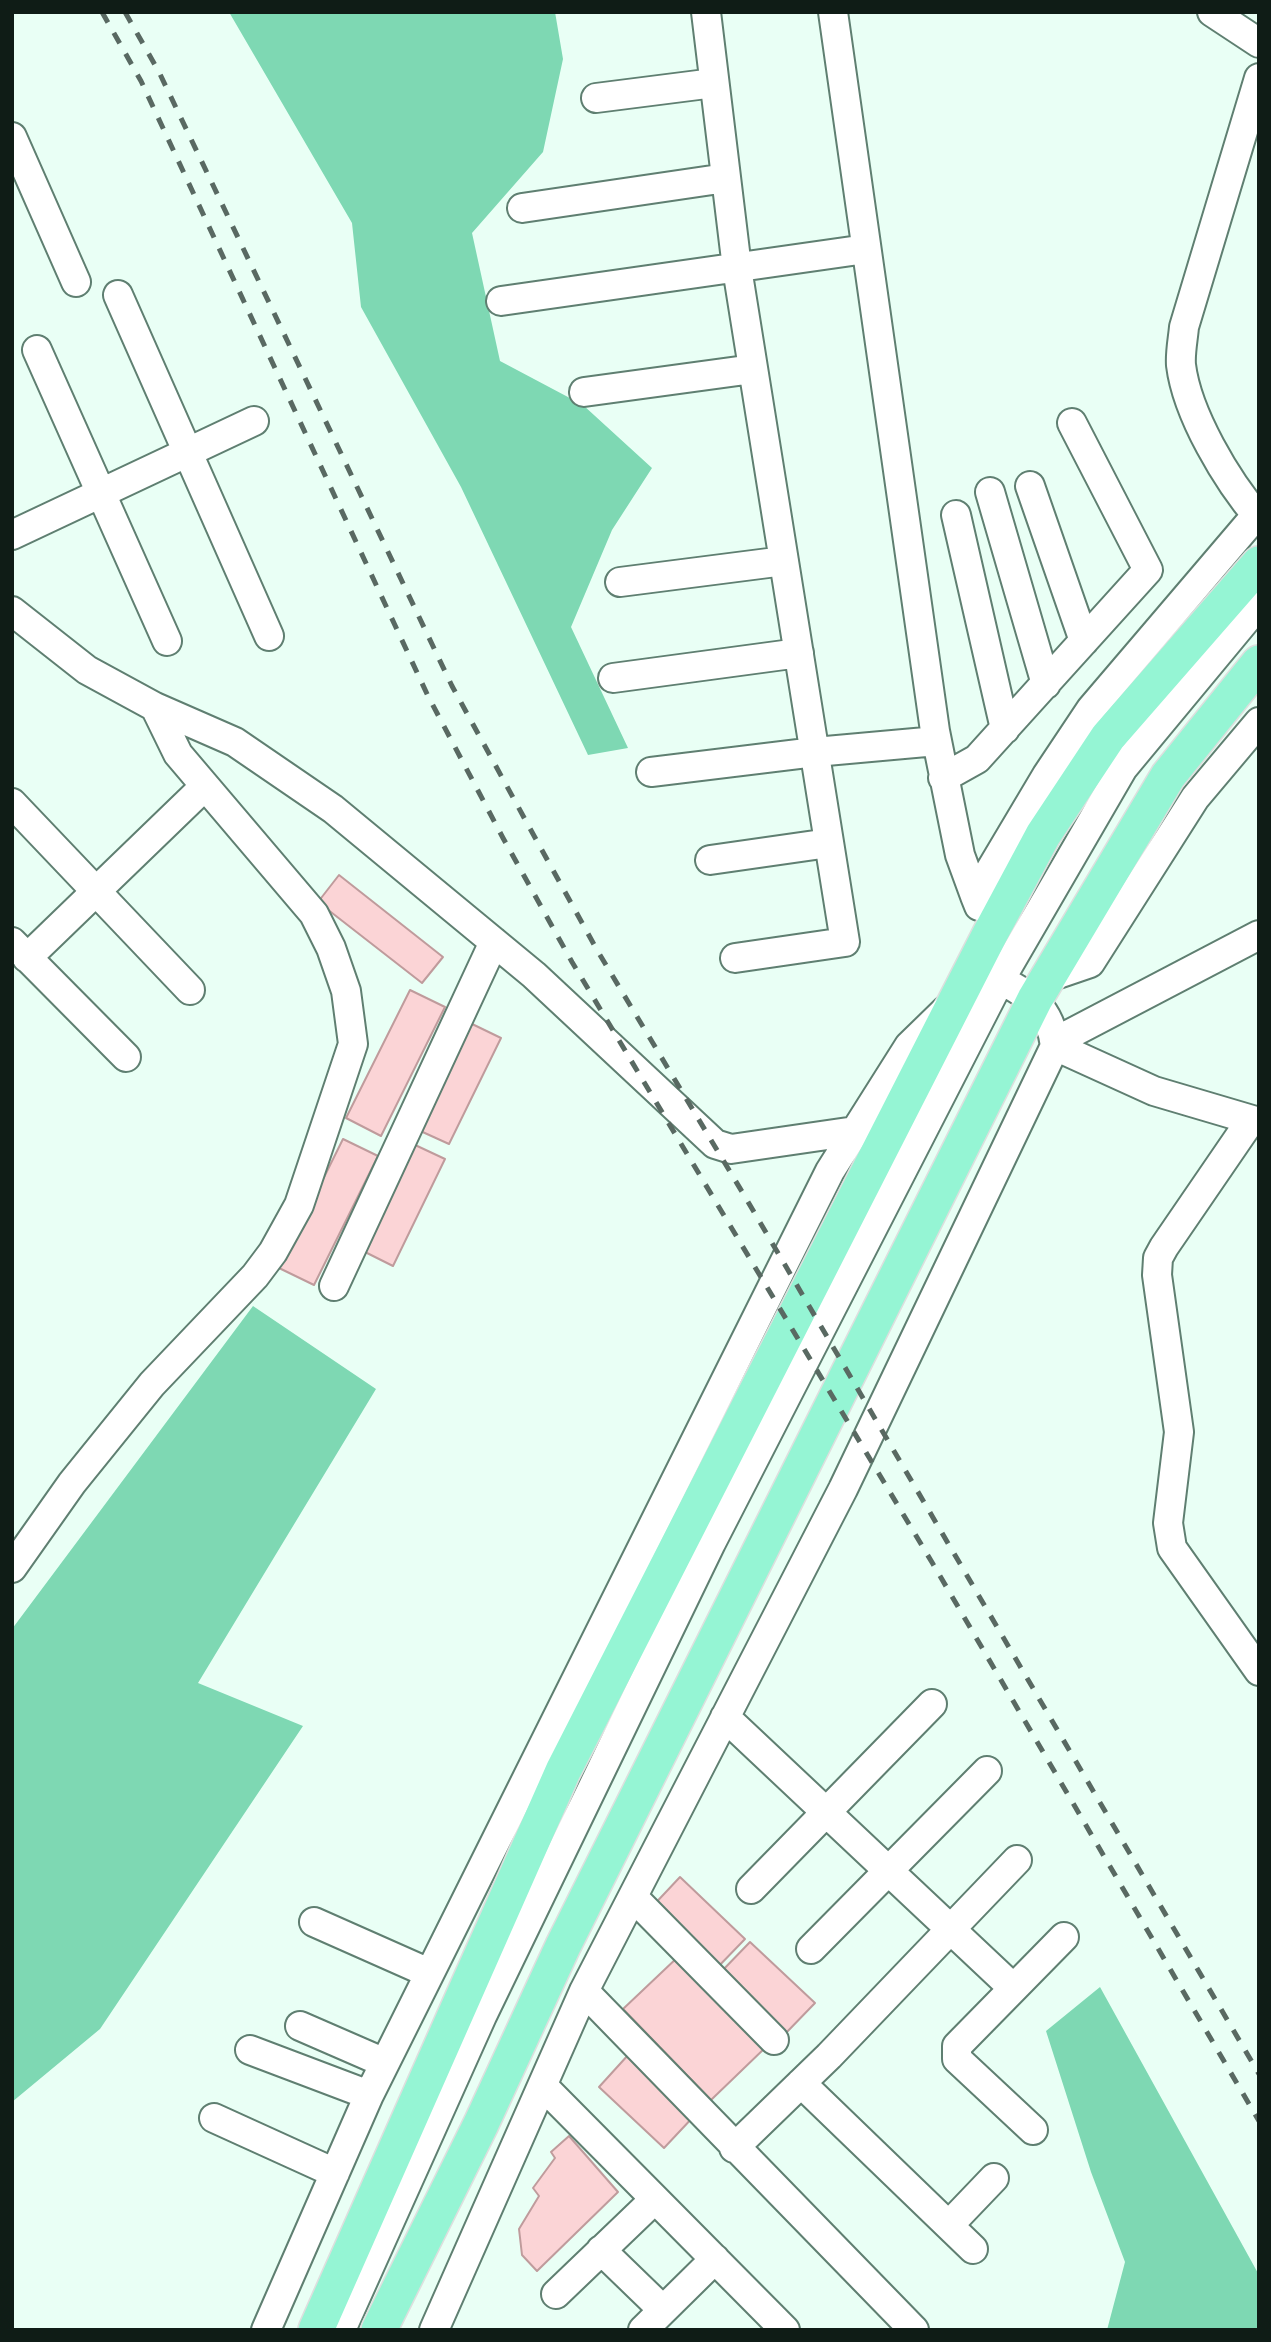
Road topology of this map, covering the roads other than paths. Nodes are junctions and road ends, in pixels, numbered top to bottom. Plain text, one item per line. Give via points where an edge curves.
1 (706, 12) edge
2 (833, 12) edge
3 (1212, 12) edge
4 (1259, 43) edge
5 (1259, 78) edge
6 (714, 83) junction
7 (596, 98) dead end
8 (12, 137) edge
9 (726, 178) junction
10 (522, 208) dead end
11 (866, 249) junction
12 (737, 268) junction
13 (76, 282) dead end
14 (118, 295) dead end
15 (500, 301) dead end
16 (37, 350) dead end
17 (753, 369) junction
18 (584, 392) dead end
19 (254, 421) dead end
20 (1072, 423) dead end
21 (186, 453) junction
22 (1030, 486) dead end
23 (990, 492) dead end
24 (99, 494) junction
25 (956, 515) dead end
26 (1258, 515) edge
27 (12, 535) edge
28 (784, 561) junction
29 (1259, 564) edge
30 (620, 582) dead end
31 (1259, 604) edge
32 (12, 611) edge
33 (1259, 629) edge
34 (269, 636) dead end
35 (167, 641) dead end
36 (1084, 641) junction
37 (799, 653) junction
38 (1259, 663) edge
39 (613, 678) dead end
40 (1046, 684) junction
41 (155, 707) junction
42 (1259, 722) edge
43 (1005, 729) junction
44 (937, 741) junction
45 (815, 752) junction
46 (651, 772) dead end
47 (943, 778) junction
48 (205, 786) junction
49 (12, 803) edge
50 (829, 843) junction
51 (710, 860) dead end
52 (95, 893) junction
53 (975, 896) junction
54 (1259, 935) edge
55 (494, 942) junction
56 (20, 950) edge
57 (735, 958) dead end
58 (1011, 974) junction
59 (190, 990) dead end
60 (957, 1000) junction
61 (1055, 1046) junction
62 (126, 1057) dead end
63 (1255, 1121) edge
64 (855, 1131) junction
65 (334, 1286) dead end
66 (12, 1568) edge
67 (1259, 1671) edge
68 (932, 1704) dead end
69 (725, 1717) junction
70 (987, 1771) dead end
71 (825, 1811) junction
72 (1017, 1860) dead end
73 (889, 1871) junction
74 (751, 1889) dead end
75 (633, 1897) junction
76 (314, 1922) dead end
77 (953, 1931) junction
78 (1064, 1937) dead end
79 (811, 1949) dead end
80 (429, 1973) junction
81 (1013, 1988) junction
82 (584, 1991) junction
83 (300, 2026) dead end
84 (774, 2040) dead end
85 (250, 2050) dead end
86 (385, 2063) junction
87 (801, 2083) junction
88 (544, 2087) junction
89 (369, 2095) junction
90 (215, 2118) dead end
91 (1033, 2130) dead end
92 (734, 2148) junction
93 (335, 2173) junction
94 (994, 2178) dead end
95 (655, 2199) junction
96 (950, 2224) junction
97 (973, 2249) dead end
98 (601, 2250) junction
99 (715, 2259) junction
100 (556, 2294) dead end
101 (663, 2310) junction
102 (776, 2327) edge
103 (266, 2330) edge
104 (316, 2330) edge
105 (341, 2330) edge
106 (356, 2330) edge
107 (379, 2330) edge
108 (434, 2330) edge
109 (643, 2330) edge
110 (914, 2330) edge

1 - 6 street
2 - 11 street
3 - 4 street
5 - 26 street via 1184,327 1181,362 1193,409 1230,478
6 - 7 street
6 - 9 street
8 - 13 street
9 - 10 street
9 - 12 street
11 - 12 street
11 - 44 street
12 - 15 street
12 - 17 street
14 - 21 street
16 - 24 street
17 - 18 street
17 - 28 street
19 - 21 street
20 - 36 street via 1148,570
21 - 24 street
21 - 34 street
22 - 36 street
23 - 40 street
24 - 27 street
24 - 35 street
25 - 43 street
26 - 53 street via 1091,709
28 - 30 street
28 - 37 street
29 - 58 main road via 1108,737 1043,835
31 - 58 street via 1124,768
32 - 41 street via 87,670
33 - 58 street via 1125,790
36 - 40 street
37 - 39 street
37 - 45 street
38 - 58 main road
40 - 43 street
41 - 48 street via 173,747
41 - 55 street via 235,742 291,779
42 - 58 street via 1195,798 1090,963
43 - 47 street via 977,759
44 - 45 street
44 - 47 street
45 - 46 street
45 - 50 street
47 - 53 street via 960,855
48 - 52 street
48 - 66 street via 314,914 324,932 346,991 353,1033 351,1054 299,1205 273,1252 152,1384 72,1483
49 - 52 street
50 - 51 street
50 - 57 street via 845,942
52 - 56 street
52 - 59 street
53 - 58 street
54 - 61 street
55 - 64 street via 715,1144 731,1149
55 - 65 street
56 - 62 street
58 - 60 main road
58 - 61 street via 1047,1016
58 - 105 street via 706,1555 476,2028
58 - 106 street via 917,1170 723,1547 492,2029
58 - 107 main road via 481,2124
60 - 64 street via 909,1046
60 - 104 main road via 563,1771
61 - 63 street via 1154,1091
61 - 69 street via 843,1489
63 - 67 street via 1164,1247 1157,1275 1179,1432 1168,1523 1172,1548
64 - 80 street via 788,1255
68 - 71 street
69 - 71 street
69 - 75 street
70 - 73 street
71 - 73 street
71 - 74 street
72 - 77 street
73 - 77 street
73 - 79 street
75 - 82 street
75 - 84 street
76 - 80 street
77 - 81 street
77 - 87 street
78 - 81 street
80 - 86 street
81 - 91 street via 955,2053
82 - 88 street
82 - 92 street
83 - 86 street
85 - 89 street
86 - 89 street
87 - 92 street
87 - 96 street
88 - 95 street
88 - 108 street
89 - 93 street
90 - 93 street
92 - 110 street
93 - 103 street
94 - 96 street
95 - 98 street
95 - 99 street
96 - 97 street
98 - 100 street
98 - 101 street
99 - 101 street
99 - 102 street
101 - 109 street

